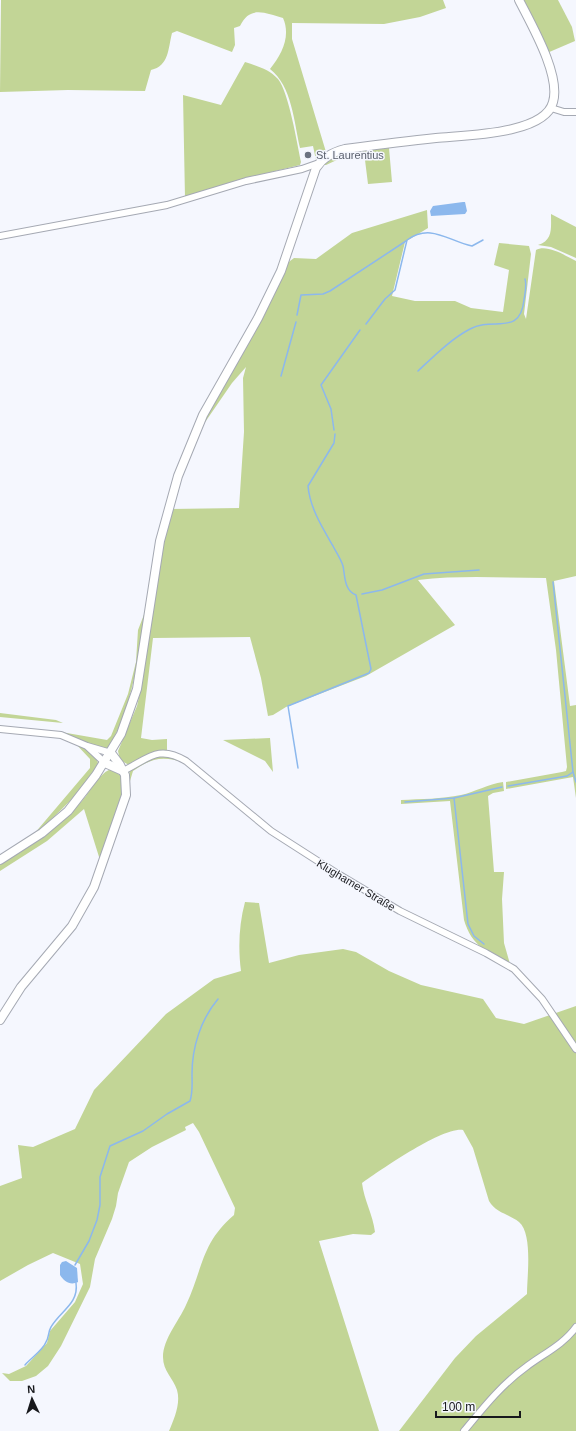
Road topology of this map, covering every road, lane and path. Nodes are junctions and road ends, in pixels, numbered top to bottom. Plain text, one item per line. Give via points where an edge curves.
1 (519, 0) edge
2 (551, 108) junction
3 (576, 112) edge
4 (319, 163) junction
5 (302, 169) junction
6 (312, 175) junction
7 (0, 236) edge
8 (0, 729) edge
9 (87, 746) junction
10 (111, 753) junction
11 (105, 763) junction
12 (123, 771) junction
13 (0, 860) edge
14 (0, 1020) edge
15 (576, 1049) edge
16 (576, 1327) edge
17 (464, 1431) edge

1 - 2 main road via 547,62 554,94
2 - 3 street
2 - 4 main road via 537,120 498,132 345,149 330,154
4 - 5 street
4 - 6 main road
5 - 6 street
5 - 7 street via 246,181 167,205
6 - 10 main road via 281,271 258,318 203,415 178,476 160,541 136,689 121,734
8 - 9 street via 53,733
9 - 10 street
9 - 11 street
10 - 11 main road
10 - 12 main road
11 - 12 main road
11 - 13 main road via 77,801 56,822
12 - 14 main road via 126,785 125,801 86,903 72,926 22,987
12 - 15 street, Klughamer Straße via 159,753 174,754 186,761 271,831 338,874 400,911 514,969 542,999
16 - 17 street via 561,1343 492,1396

